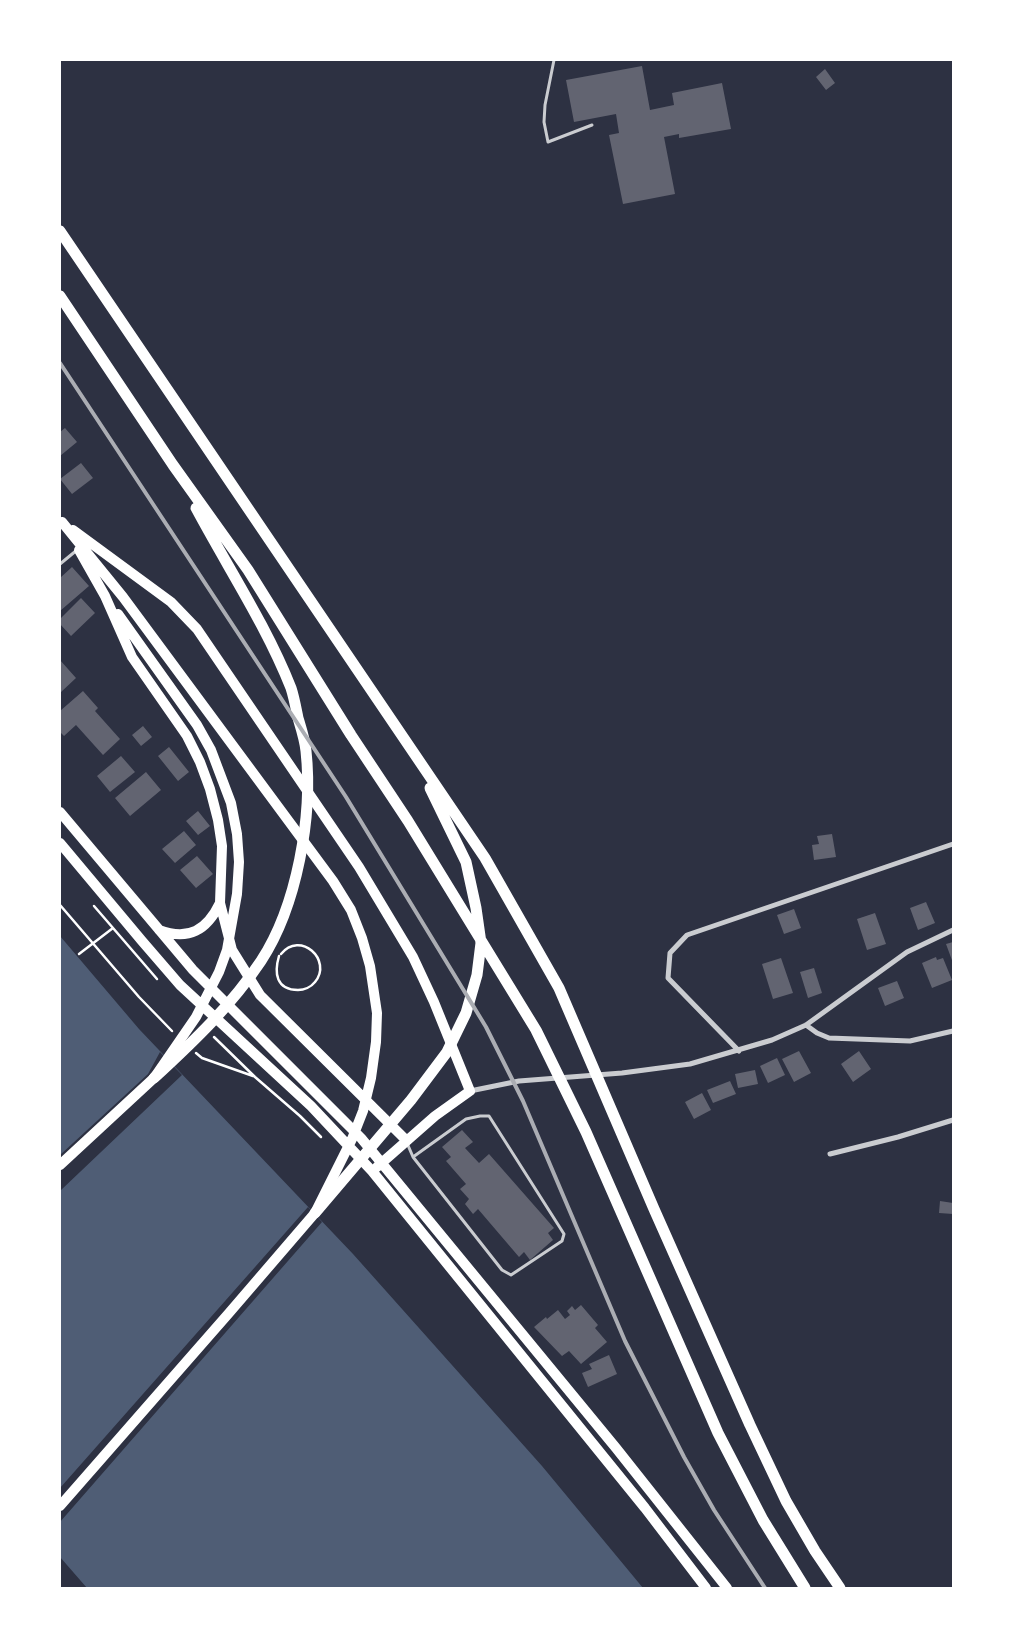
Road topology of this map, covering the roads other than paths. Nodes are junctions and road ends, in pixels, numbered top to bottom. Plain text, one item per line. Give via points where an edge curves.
1 (554, 60) edge
2 (592, 125) dead end
3 (60, 231) edge
4 (60, 296) edge
5 (173, 465) junction
6 (61, 521) edge
7 (83, 545) junction
8 (60, 564) edge
9 (105, 596) junction
10 (402, 736) junction
11 (60, 812) edge
12 (60, 843) edge
13 (953, 844) edge
14 (220, 903) junction
15 (158, 930) junction
16 (953, 930) edge
17 (806, 1024) junction
18 (953, 1031) edge
19 (738, 1051) junction
20 (154, 1078) junction
21 (470, 1092) junction
22 (953, 1120) edge
23 (406, 1140) junction
24 (830, 1154) dead end
25 (414, 1158) junction
26 (381, 1164) junction
27 (60, 1165) edge
28 (372, 1172) junction
29 (314, 1213) junction
30 (60, 1506) edge
31 (706, 1588) edge
32 (727, 1588) edge
33 (805, 1588) edge
34 (840, 1588) edge

1 - 2 lane via 545,105 548,142
3 - 10 highway
4 - 5 highway
5 - 20 highway via 269,638 292,690 306,750 307,805 297,876 262,960 234,999 202,1034
5 - 33 highway via 248,570 536,1030 586,1132 718,1433 763,1520
6 - 7 main road
7 - 8 lane
7 - 9 main road
7 - 21 main road via 171,602 197,629 358,867 413,956
7 - 29 main road via 338,888 362,938 377,1013 371,1078 352,1139
9 - 14 main road via 132,657 187,736 200,762 210,789 222,846
9 - 20 main road via 211,750 237,834 237,894 227,950 196,1017
10 - 29 highway via 466,862 481,942 477,975 466,1013 447,1052
10 - 34 highway via 484,858 560,988 750,1425 786,1501
11 - 15 main road
12 - 28 main road via 180,984 311,1106
13 - 19 street via 687,935 670,953 668,978
14 - 15 main road via 215,914 197,931 172,935
14 - 23 main road via 232,950 260,994
15 - 26 main road via 193,970 361,1138
16 - 17 street via 894,960
17 - 18 street via 817,1034 829,1038 910,1041
17 - 19 street
19 - 21 street via 690,1064 520,1081
20 - 27 main road
21 - 23 main road via 447,1106
22 - 24 street
23 - 25 lane
23 - 26 main road
25 - 25 lane via 466,1119 489,1116 564,1234 562,1242 511,1275 502,1270
26 - 28 main road
26 - 32 main road via 622,1455
28 - 31 main road via 645,1508
29 - 30 main road via 230,1314

